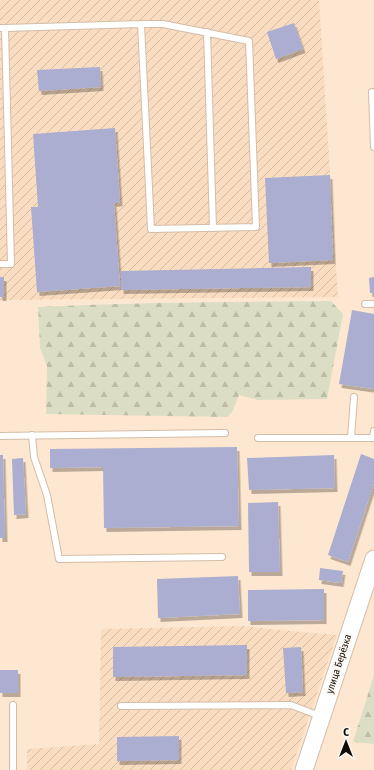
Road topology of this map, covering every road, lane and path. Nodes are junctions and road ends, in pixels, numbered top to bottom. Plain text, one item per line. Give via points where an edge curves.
1 (141, 24) junction
2 (3, 28) edge
3 (207, 32) junction
4 (372, 92) dead end
5 (374, 146) edge
6 (213, 228) junction
7 (0, 264) edge
8 (365, 304) dead end
9 (374, 304) edge
10 (354, 397) dead end
11 (374, 431) edge
12 (225, 432) dead end
13 (32, 435) junction
14 (0, 436) edge
15 (258, 438) dead end
16 (351, 438) junction
17 (222, 557) dead end
18 (374, 559) edge
19 (13, 705) dead end
20 (120, 706) dead end
21 (322, 716) junction
22 (13, 770) edge
23 (304, 770) edge

1 - 2 lane
1 - 3 lane via 163,24
1 - 6 lane via 151,229
2 - 7 lane via 11,264
3 - 6 lane
3 - 6 lane via 249,41 256,219 256,227
4 - 5 lane
8 - 9 lane
10 - 16 lane
11 - 16 lane via 373,438
12 - 13 lane
13 - 14 lane
13 - 17 lane via 34,457 48,495 59,559
15 - 16 lane
18 - 21 main road, улица Берёзка
19 - 22 lane
20 - 21 lane via 292,705
21 - 23 main road, улица Берёзка

